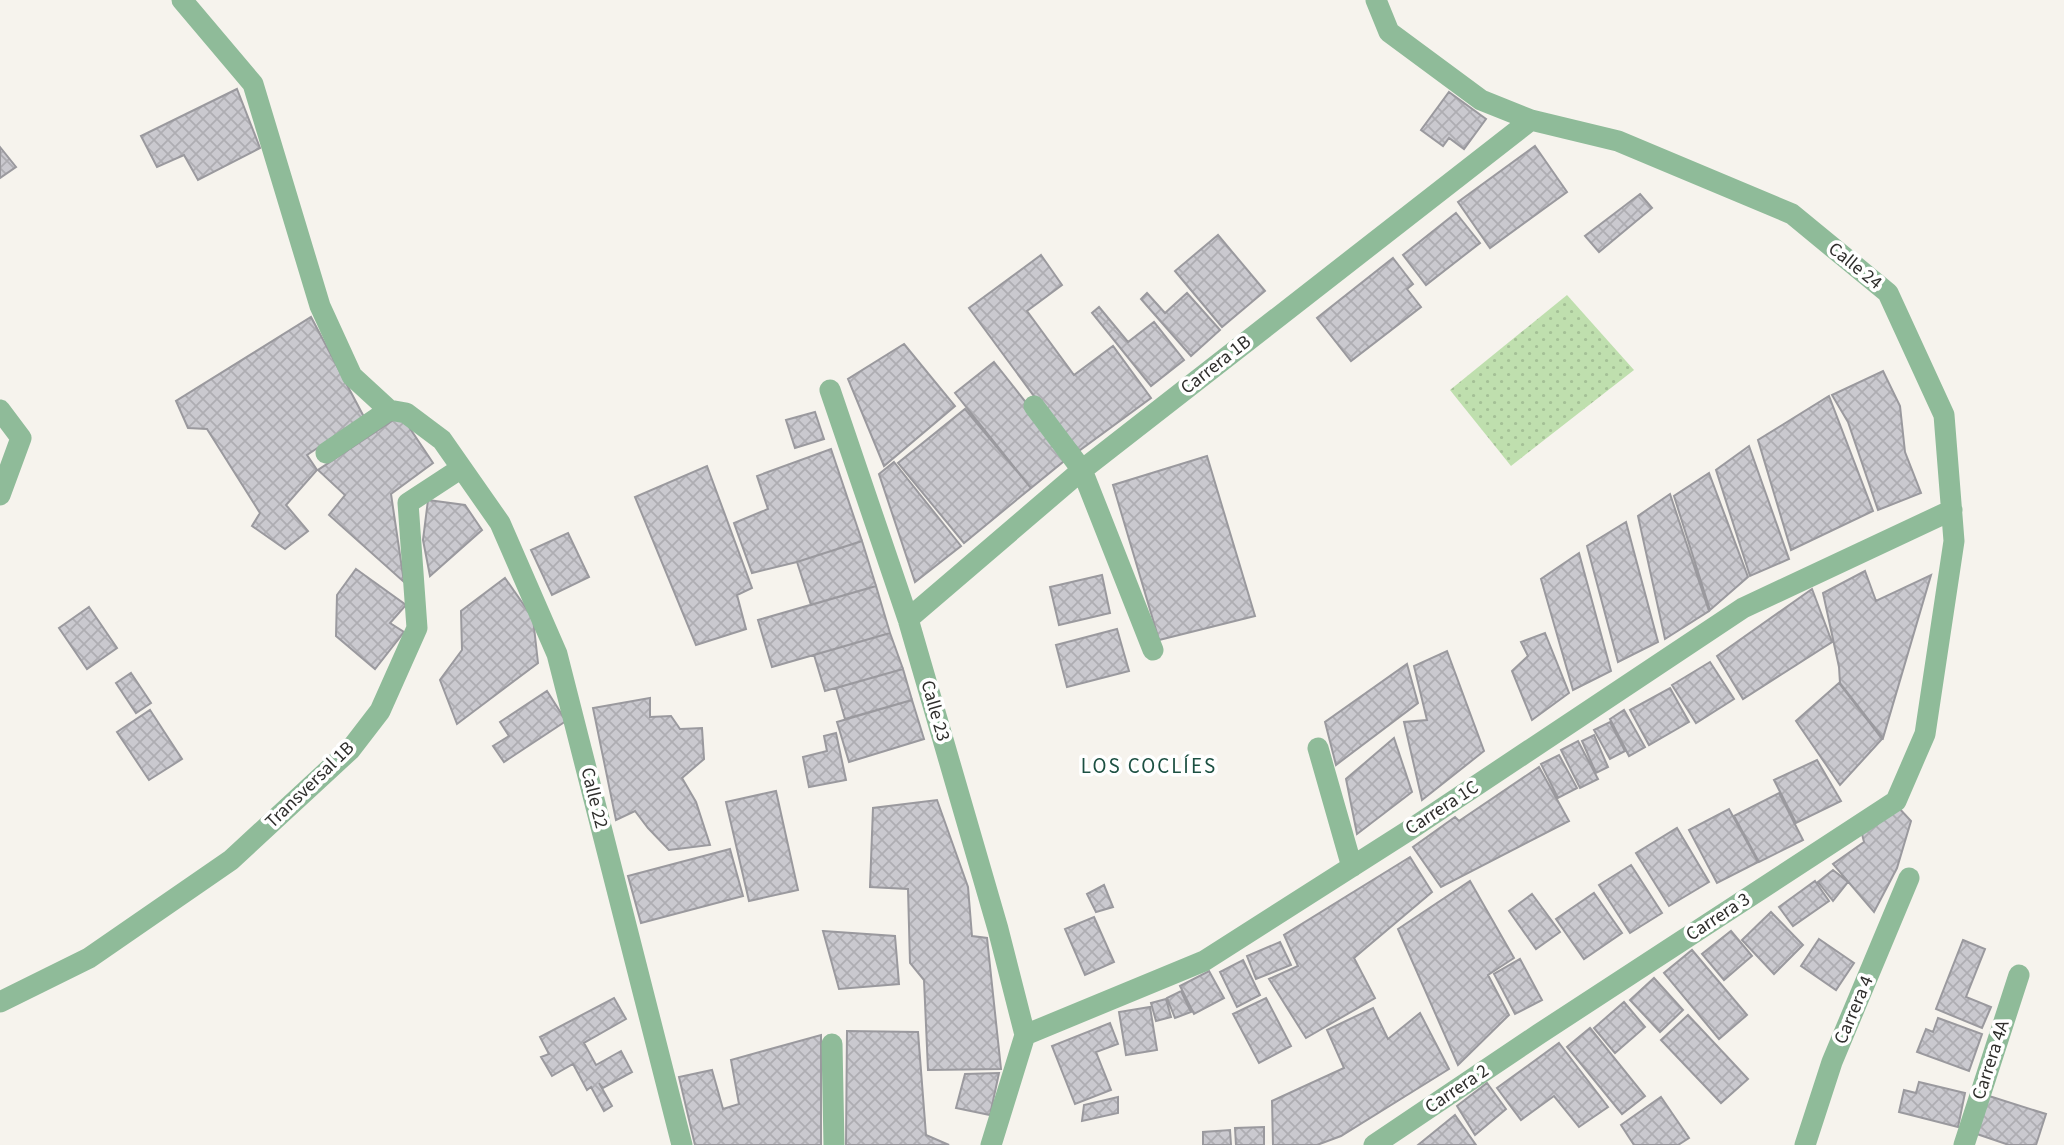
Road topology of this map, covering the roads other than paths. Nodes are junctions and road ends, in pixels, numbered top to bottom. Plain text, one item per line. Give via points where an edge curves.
1 (182, 0) edge
2 (1376, 0) edge
3 (1531, 120) junction
4 (830, 390) dead end
5 (1034, 406) dead end
6 (0, 410) edge
7 (389, 410) junction
8 (327, 453) dead end
9 (460, 470) junction
10 (1082, 470) junction
11 (0, 495) edge
12 (1952, 510) junction
13 (908, 619) junction
14 (1153, 650) dead end
15 (1318, 748) dead end
16 (1896, 801) joint
17 (1352, 867) junction
18 (1909, 878) dead end
19 (2019, 975) dead end
20 (0, 1002) edge
21 (1539, 1034) joint
22 (1025, 1035) junction
23 (832, 1044) dead end
24 (682, 1145) edge
25 (834, 1145) edge
26 (991, 1145) edge
27 (1374, 1145) edge
28 (1805, 1145) edge
29 (1964, 1145) edge

1 - 7 street, Calle 22 via 253,84 320,306 352,376
2 - 3 street, Calle 24 via 1389,32 1481,100
3 - 10 street, Carrera 1B
3 - 12 street, Calle 24 via 1618,141 1792,215 1888,293 1944,415
4 - 13 street, Calle 23
5 - 10 street
6 - 11 street via 22,438
7 - 8 street
7 - 9 street, Calle 22 via 406,413 442,440
9 - 20 street, Transversal 1B via 408,503 416,628 380,711 350,750 231,860 89,958
9 - 24 street, Calle 22 via 500,523 557,654
10 - 13 street, Carrera 1B
10 - 14 street
12 - 16 street, Calle 24 via 1954,541 1925,734
12 - 17 street, Carrera 1C via 1744,608
13 - 22 street, Calle 23
15 - 17 street
16 - 21 street, Carrera 3
17 - 22 street, Carrera 1C via 1204,961
18 - 28 street, Carrera 4 via 1832,1062
19 - 29 street, Carrera 4A
21 - 27 street, Carrera 2
22 - 26 street
23 - 25 street

